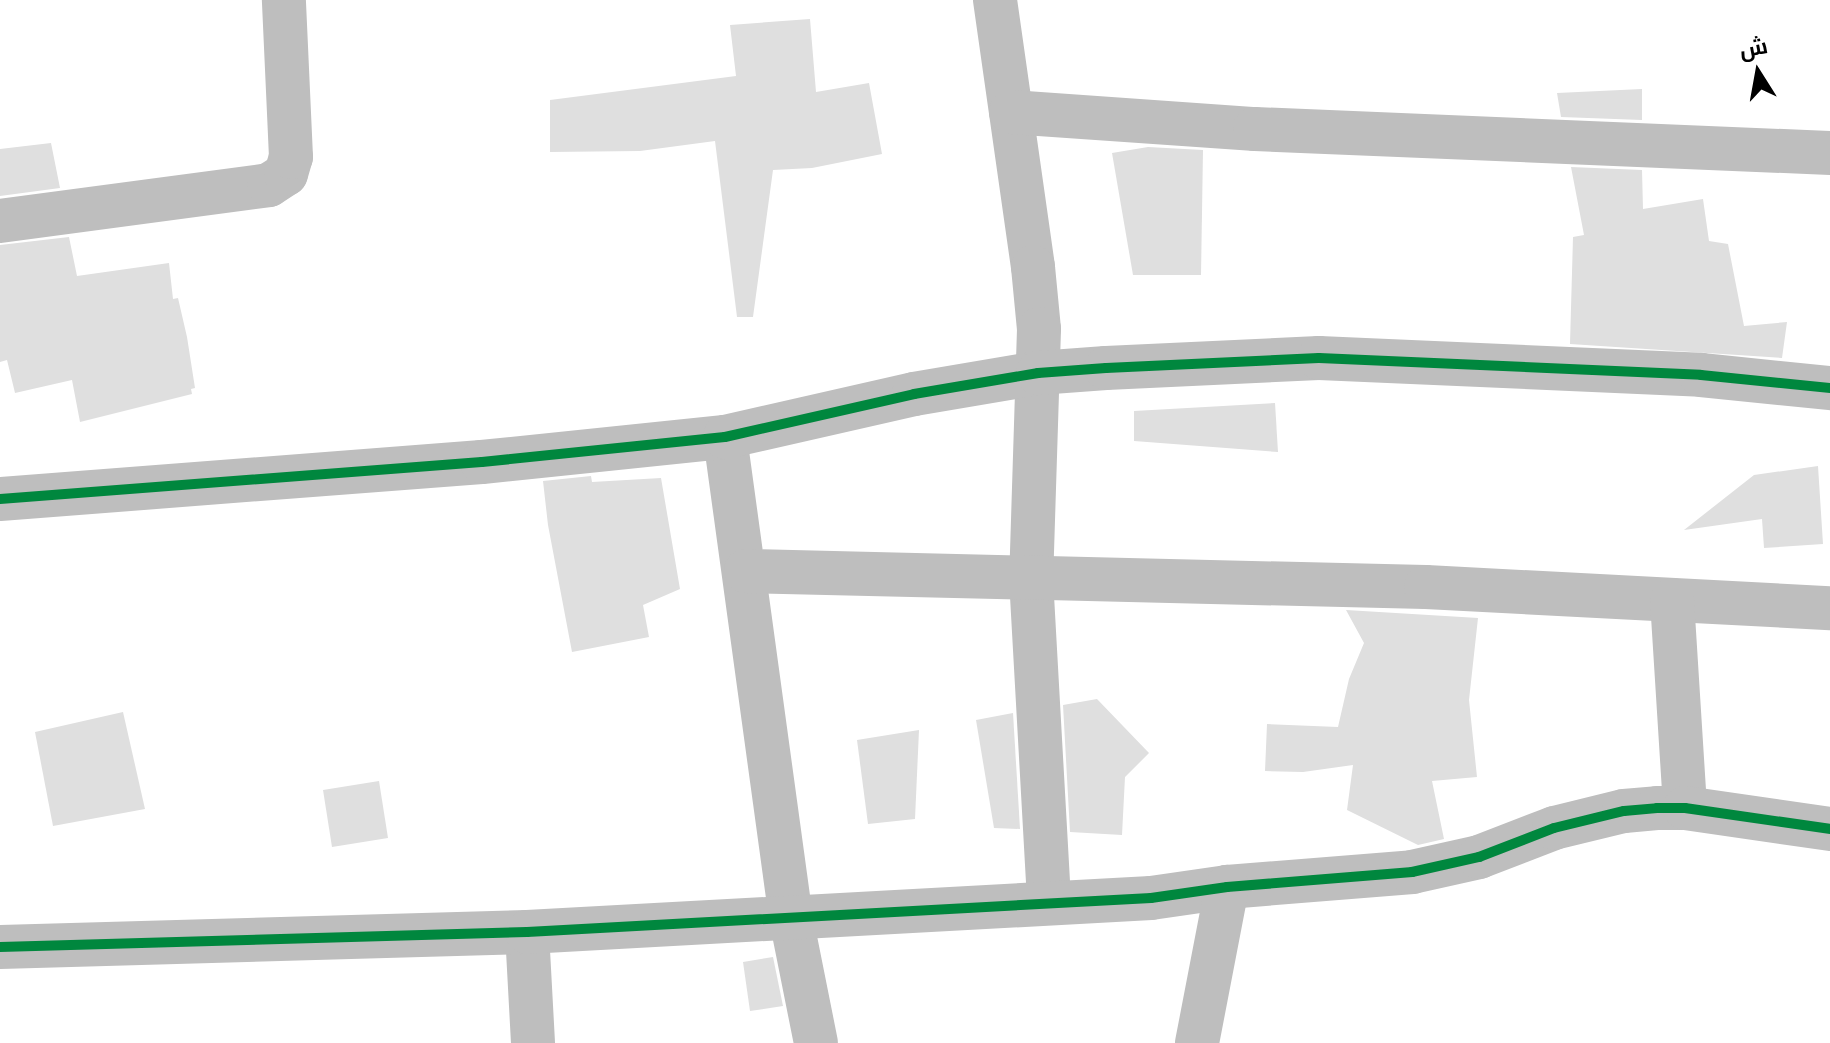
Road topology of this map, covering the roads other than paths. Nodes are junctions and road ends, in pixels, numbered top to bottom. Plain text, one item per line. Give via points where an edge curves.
1 (284, 0) edge
2 (995, 0) edge
3 (1011, 112) junction
4 (1830, 153) edge
5 (0, 221) edge
6 (1038, 373) junction
7 (1830, 388) edge
8 (725, 437) junction
9 (0, 499) edge
10 (746, 571) junction
11 (1031, 578) junction
12 (1672, 600) junction
13 (1830, 608) edge
14 (1685, 808) junction
15 (1830, 829) edge
16 (1227, 887) junction
17 (1049, 903) junction
18 (791, 918) junction
19 (527, 932) junction
20 (0, 947) edge
21 (533, 1043) edge
22 (816, 1043) edge
23 (1197, 1043) edge

1 - 5 street via 291,157 286,174 269,185
2 - 3 street
3 - 4 street via 1255,129
3 - 6 street via 1033,267
6 - 7 street via 1319,358 1701,375
6 - 8 street via 914,394
6 - 11 street
8 - 9 street via 482,462
8 - 10 street
10 - 11 street
10 - 18 street
11 - 12 street via 1426,587
11 - 17 street
12 - 13 street
12 - 14 street
14 - 15 street
14 - 16 street via 1624,811 1554,828 1479,857 1412,872
16 - 17 street via 1151,898
16 - 23 street
17 - 18 street
18 - 19 street
18 - 22 street
19 - 20 street
19 - 21 street

